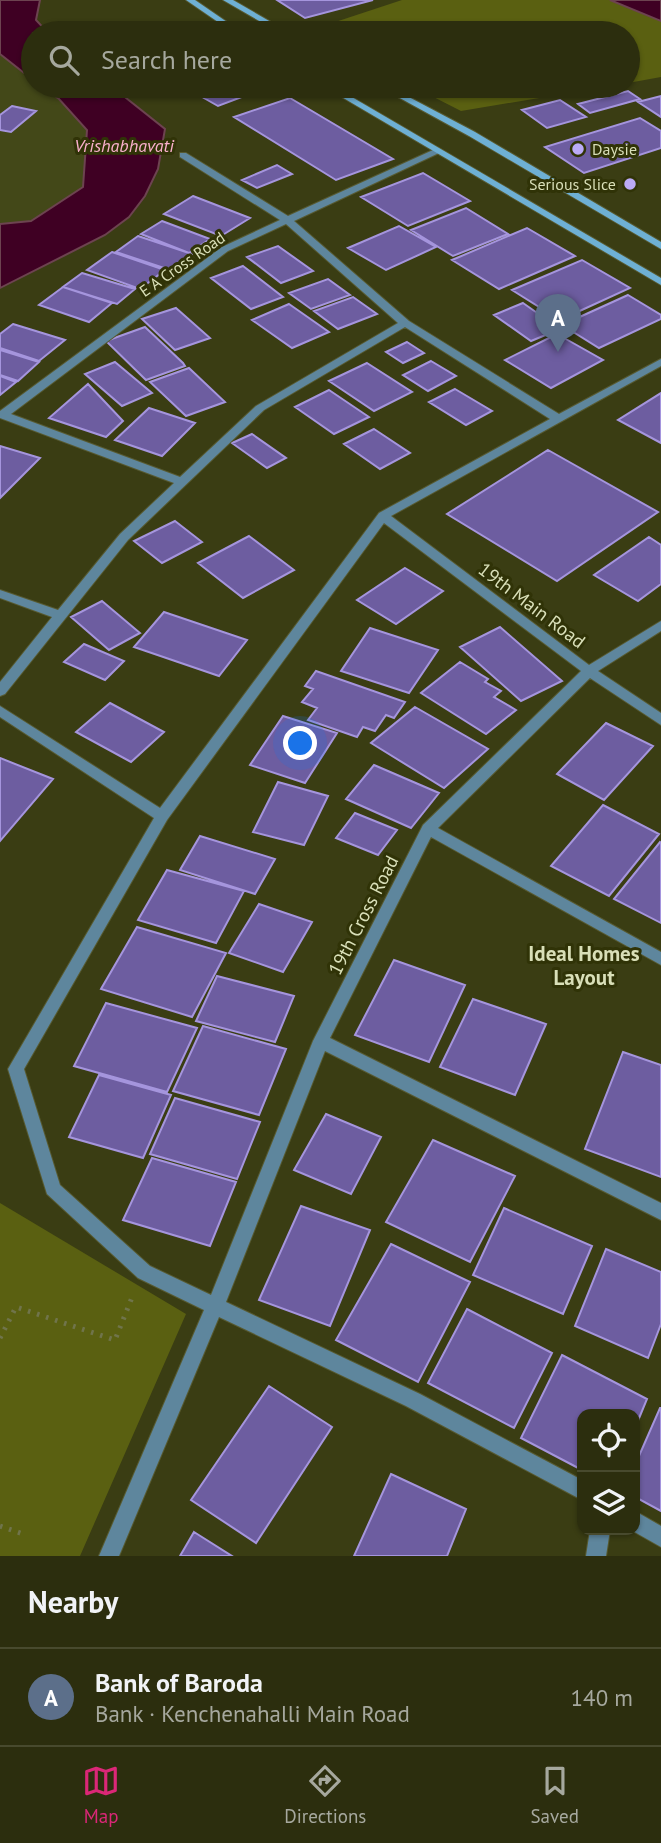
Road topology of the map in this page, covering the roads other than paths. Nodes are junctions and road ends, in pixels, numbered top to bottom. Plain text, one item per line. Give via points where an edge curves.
1 (190, 0) edge
2 (227, 0) edge
3 (221, 21) edge
4 (265, 21) edge
5 (347, 98) edge
6 (404, 98) edge
7 (436, 152) junction
8 (183, 155) dead end
9 (287, 220) junction
10 (661, 246) edge
11 (661, 282) edge
12 (405, 323) junction
13 (661, 362) edge
14 (2, 415) edge
15 (557, 418) junction
16 (182, 482) junction
17 (383, 516) junction
18 (0, 594) edge
19 (61, 616) junction
20 (661, 625) edge
21 (589, 671) junction
22 (0, 691) edge
23 (0, 710) edge
24 (661, 720) edge
25 (162, 816) junction
26 (428, 829) junction
27 (661, 959) edge
28 (321, 1041) junction
29 (661, 1212) edge
30 (215, 1306) junction
31 (577, 1487) edge
32 (640, 1524) edge
33 (599, 1535) edge
34 (661, 1536) edge
35 (109, 1556) edge
36 (596, 1556) edge

1 - 3 main road
2 - 4 main road
5 - 7 main road
6 - 10 main road
7 - 9 street, E A Cross Road
7 - 11 main road
8 - 9 street
9 - 12 street
9 - 14 street, E A Cross Road via 225,250
12 - 15 street
12 - 16 street via 260,408
13 - 15 street
14 - 16 street
15 - 17 street
16 - 19 street via 124,537
17 - 21 street, 19th Main Road
17 - 25 street
18 - 19 street
19 - 22 street
20 - 21 street, 19th Cross Road
21 - 24 street, 19th Main Road
21 - 26 street, 19th Cross Road
23 - 25 street
25 - 30 street via 16,1069 53,1189 144,1272
26 - 27 street
26 - 28 street, 19th Cross Road
28 - 29 street
28 - 30 street, 19th Cross Road
30 - 31 street via 413,1400
30 - 35 street, 19th Cross Road
32 - 34 street
33 - 36 street

